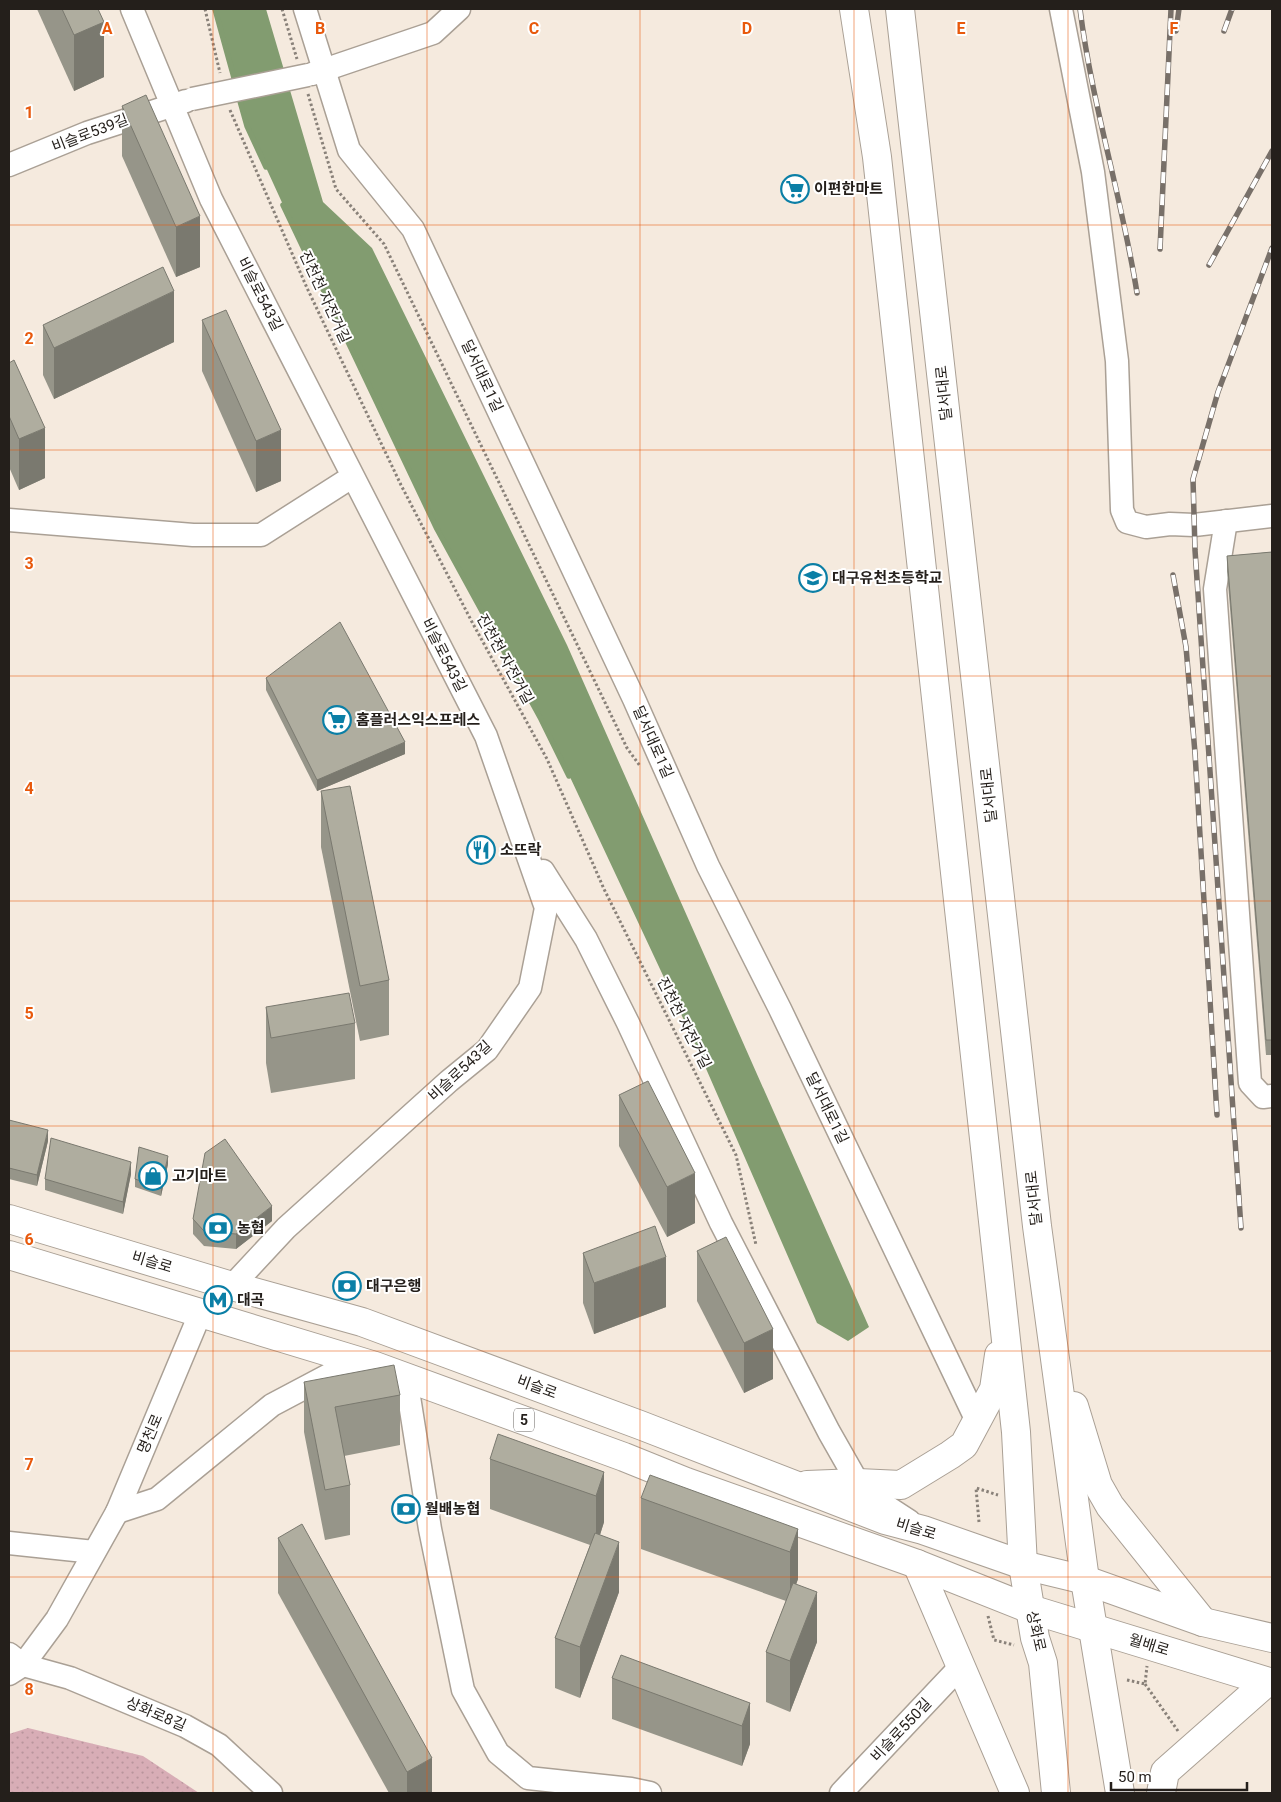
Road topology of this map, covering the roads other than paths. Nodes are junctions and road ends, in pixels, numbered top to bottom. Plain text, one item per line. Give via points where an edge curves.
1 (132, 9) edge
2 (305, 9) edge
3 (459, 9) edge
4 (854, 9) edge
5 (900, 9) edge
6 (1061, 9) edge
7 (309, 74) junction
8 (182, 102) junction
9 (9, 165) edge
10 (344, 482) dead end
11 (1272, 516) edge
12 (9, 520) edge
13 (1226, 521) junction
14 (516, 823) junction
15 (1272, 1096) edge
16 (9, 1219) edge
17 (9, 1255) edge
18 (232, 1286) junction
19 (200, 1314) junction
20 (1004, 1321) junction
21 (1052, 1339) junction
22 (357, 1360) junction
23 (406, 1378) junction
24 (977, 1421) junction
25 (858, 1483) junction
26 (793, 1485) junction
27 (117, 1512) junction
28 (923, 1530) junction
29 (9, 1544) edge
30 (94, 1552) junction
31 (917, 1564) junction
32 (1023, 1565) junction
33 (1085, 1580) junction
34 (1030, 1609) junction
35 (1203, 1622) junction
36 (1093, 1628) junction
37 (1272, 1638) edge
38 (14, 1664) edge
39 (961, 1666) junction
40 (1270, 1682) edge
41 (271, 1793) edge
42 (650, 1793) edge
43 (841, 1793) edge
44 (1015, 1793) edge
45 (1056, 1793) edge
46 (1120, 1793) edge
47 (1161, 1793) edge

1 - 8 street, 비슬로543길
2 - 7 street, 달서대로1길
3 - 7 street, 비슬로539길 via 433,34
4 - 20 main road via 877,157
5 - 21 main road, 달서대로
6 - 13 street via 1093,172 1117,361 1122,510 1127,522 1146,527
7 - 8 street, 비슬로539길, bridge
7 - 24 street, 달서대로1길 via 349,150 413,229 634,699 705,860
8 - 9 street, 비슬로539길 via 87,133
8 - 14 street, 비슬로543길 via 211,199 486,736
10 - 12 street via 261,535 193,535
11 - 13 street
13 - 15 street via 1216,589 1250,1082 1263,1097
14 - 18 street, 비슬로543길 via 546,908 530,988 487,1050 286,1228
14 - 25 street via 586,939 725,1231 803,1385
16 - 18 main road, 비슬로 / 5
17 - 19 main road, 비슬로 / 5
18 - 26 main road, 비슬로 / 5 via 362,1322
19 - 22 main road, 비슬로 / 5
19 - 27 street, 명천로
20 - 24 main road via 994,1389
20 - 32 main road, 상화로 via 1019,1469
21 - 33 main road, 달서대로
21 - 35 main road via 1098,1485 1110,1506
22 - 23 main road, 비슬로 / 5
22 - 27 street via 272,1405 157,1499
23 - 31 main road, 비슬로 / 5
23 - 42 street via 430,1529 463,1690 498,1753 528,1778
24 - 25 main road via 964,1446 900,1485
25 - 26 main road
25 - 28 street via 869,1495
26 - 28 main road, 비슬로 / 5 via 885,1520
27 - 30 street, 명천로
28 - 32 main road, 비슬로 / 5
29 - 30 street
30 - 38 street, 명천로 via 57,1620
31 - 34 main road, 비슬로 / 5
31 - 39 main road
32 - 33 main road, 비슬로 / 5
32 - 34 main road, 상화로
33 - 35 main road
33 - 36 main road
34 - 36 main road, 월배로
34 - 45 main road, 상화로 via 1035,1638 1033,1655
35 - 37 main road
36 - 40 main road, 월배로
36 - 46 main road
38 - 41 street, 상화로8길 via 70,1678 185,1726 219,1745
39 - 43 street, 비슬로550길
39 - 44 main road
40 - 47 main road, 월배로 via 1165,1772

